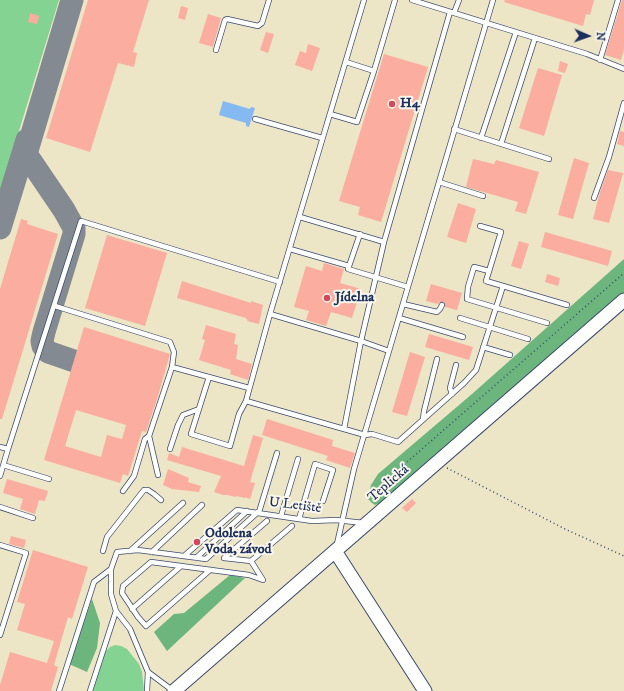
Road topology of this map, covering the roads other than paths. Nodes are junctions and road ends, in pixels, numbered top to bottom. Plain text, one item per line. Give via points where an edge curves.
1 (269, 0) edge
2 (364, 0) edge
3 (396, 0) edge
4 (412, 0) edge
5 (458, 0) edge
6 (492, 0) edge
7 (618, 0) edge
8 (452, 12) junction
9 (485, 23) junction
10 (516, 32) junction
11 (535, 38) junction
12 (216, 50) dead end
13 (600, 60) junction
14 (346, 62) junction
15 (624, 69) edge
16 (374, 71) junction
17 (624, 103) edge
18 (330, 114) junction
19 (255, 119) dead end
20 (454, 129) junction
21 (322, 138) junction
22 (481, 138) junction
23 (501, 144) junction
24 (549, 159) dead end
25 (438, 182) junction
26 (483, 196) dead end
27 (594, 198) dead end
28 (300, 217) junction
29 (480, 226) dead end
30 (360, 234) junction
31 (384, 242) junction
32 (290, 249) junction
33 (349, 266) junction
34 (489, 271) junction
35 (376, 278) junction
36 (280, 282) junction
37 (503, 286) junction
38 (408, 287) junction
39 (624, 300) edge
40 (403, 304) junction
41 (442, 305) dead end
42 (568, 305) dead end
43 (55, 306) junction
44 (496, 307) junction
45 (270, 314) junction
46 (399, 318) junction
47 (460, 318) dead end
48 (547, 323) dead end
49 (489, 328) junction
50 (463, 337) dead end
51 (528, 339) dead end
52 (361, 341) junction
53 (483, 347) junction
54 (389, 351) junction
55 (510, 355) dead end
56 (437, 360) dead end
57 (456, 365) dead end
58 (172, 367) junction
59 (209, 377) junction
60 (249, 388) junction
61 (452, 394) junction
62 (246, 401) junction
63 (199, 409) junction
64 (424, 419) junction
65 (344, 429) junction
66 (364, 435) junction
67 (149, 436) junction
68 (0, 447) edge
69 (170, 449) dead end
70 (8, 450) junction
71 (277, 453) dead end
72 (298, 459) dead end
73 (3, 465) junction
74 (158, 475) dead end
75 (0, 476) edge
76 (49, 479) dead end
77 (124, 491) dead end
78 (161, 500) dead end
79 (323, 501) dead end
80 (183, 503) dead end
81 (202, 505) dead end
82 (0, 507) edge
83 (248, 511) junction
84 (259, 512) junction
85 (281, 516) junction
86 (33, 518) dead end
87 (299, 519) junction
88 (343, 520) junction
89 (267, 521) dead end
90 (368, 523) junction
91 (292, 526) dead end
92 (0, 545) edge
93 (103, 551) dead end
94 (130, 551) junction
95 (335, 551) junction
96 (152, 552) junction
97 (184, 556) junction
98 (196, 558) junction
99 (251, 561) junction
100 (181, 566) junction
101 (111, 569) junction
102 (210, 570) junction
103 (132, 609) junction
104 (116, 611) junction
105 (0, 635) edge
106 (148, 672) junction
107 (59, 691) edge
108 (90, 691) edge
109 (147, 691) edge
110 (174, 691) edge
111 (425, 691) edge

1 - 12 lane via 262,23 258,26 225,20
2 - 14 lane
3 - 16 lane
4 - 8 lane
5 - 8 lane
6 - 9 lane
7 - 13 lane
8 - 9 lane
8 - 31 lane
9 - 10 lane
9 - 20 lane
10 - 11 lane
10 - 22 lane
11 - 13 lane
11 - 23 lane
13 - 15 lane
14 - 16 lane
14 - 18 lane
16 - 18 lane via 357,122
17 - 27 lane
18 - 21 lane
19 - 21 lane
20 - 22 lane
20 - 25 lane
21 - 28 lane
22 - 23 lane
23 - 24 lane
25 - 26 lane
25 - 38 lane
28 - 30 lane
28 - 32 lane
29 - 34 lane via 501,232
30 - 31 lane
30 - 33 lane
31 - 35 lane
32 - 33 lane
32 - 36 lane
33 - 35 lane via 348,269
34 - 37 lane via 486,281
34 - 44 lane via 474,267 467,298
35 - 38 lane
35 - 52 lane
36 - 43 lane via 81,221
36 - 45 lane
37 - 42 lane
37 - 44 lane
38 - 40 lane
39 - 90 main road, Teplická
40 - 41 lane via 437,312
40 - 46 lane
43 - 58 lane via 170,342 174,352
43 - 70 lane
44 - 48 lane
44 - 49 lane
45 - 52 lane
45 - 60 lane
46 - 50 lane
46 - 54 lane
47 - 49 lane
49 - 51 lane
49 - 53 lane
52 - 54 lane
52 - 65 lane
53 - 55 lane
53 - 61 lane via 476,370
54 - 66 lane
56 - 64 lane
57 - 61 lane via 450,388
58 - 59 lane
58 - 67 lane
59 - 60 lane
59 - 63 lane
60 - 62 lane
61 - 64 lane
62 - 63 lane via 239,414 230,446 191,434
62 - 65 lane
63 - 69 lane via 183,415
64 - 66 lane via 398,442 372,434
65 - 66 lane
66 - 88 lane
67 - 74 lane
67 - 77 lane via 145,439 134,476
68 - 70 lane
70 - 73 lane
71 - 84 lane
72 - 85 lane
73 - 75 lane
73 - 76 lane
78 - 93 lane via 148,490 144,490 107,537
79 - 87 lane via 333,470 315,464
80 - 94 lane
81 - 96 lane
82 - 86 lane
83 - 84 lane, U Letiště
83 - 97 lane, U Letiště via 236,510
83 - 98 lane
84 - 85 lane, U Letiště
84 - 98 lane via 206,559
85 - 87 lane, U Letiště
87 - 88 lane, U Letiště
88 - 90 lane, U Letiště
88 - 95 lane
89 - 99 lane via 224,558
90 - 95 main road, Teplická
91 - 99 lane
92 - 105 lane via 26,553
94 - 96 lane
94 - 101 lane via 117,552
95 - 110 main road, Teplická
95 - 111 main road
96 - 97 lane
97 - 98 lane
99 - 102 lane via 263,580 248,575
100 - 102 lane
100 - 103 lane
100 - 103 lane via 151,562 123,586 122,593
101 - 104 lane via 111,594
101 - 107 lane via 94,582
102 - 103 lane via 146,626
104 - 106 lane via 130,629
104 - 108 lane
106 - 109 lane
106 - 110 lane

